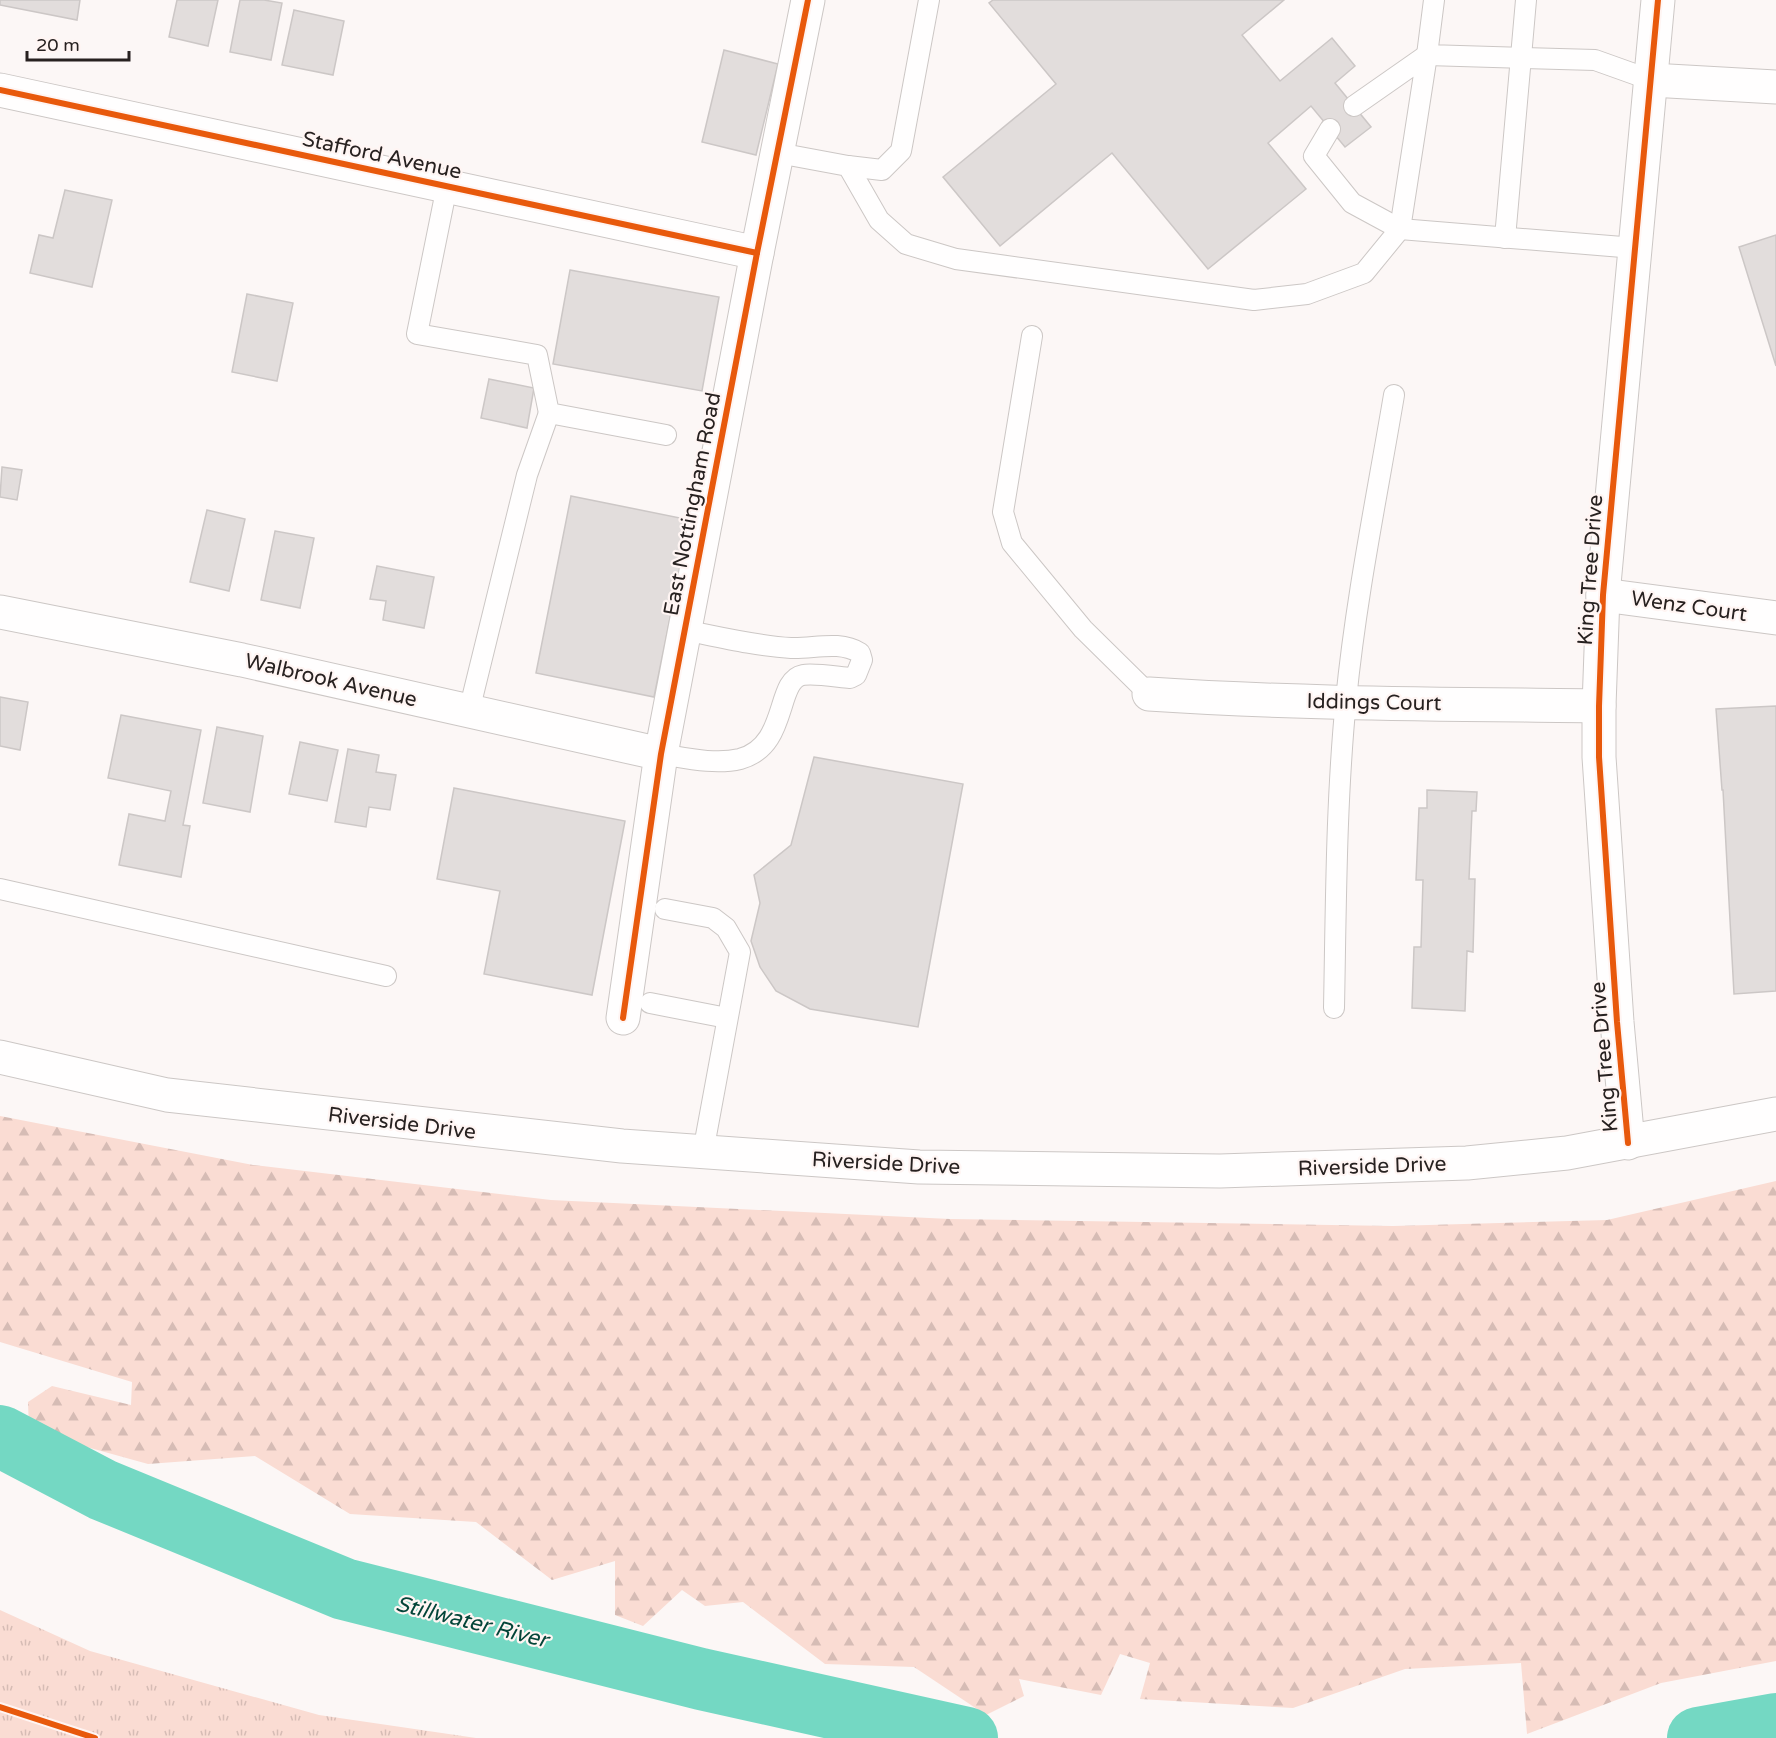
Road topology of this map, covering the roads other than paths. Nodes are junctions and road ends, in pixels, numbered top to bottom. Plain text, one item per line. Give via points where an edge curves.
1 (808, 0) edge
2 (929, 0) edge
3 (1434, 0) edge
4 (1526, 0) edge
5 (1658, 0) edge
6 (1427, 55) junction
7 (1521, 59) junction
8 (1651, 80) junction
9 (1776, 87) edge
10 (0, 90) edge
11 (1354, 106) dead end
12 (1330, 129) dead end
13 (778, 153) junction
14 (848, 166) junction
15 (447, 186) junction
16 (1400, 229) junction
17 (1505, 238) junction
18 (1635, 249) junction
19 (757, 253) junction
20 (1032, 336) dead end
21 (1394, 395) dead end
22 (549, 413) junction
23 (666, 435) dead end
24 (1603, 594) junction
25 (0, 612) edge
26 (1776, 618) edge
27 (684, 630) junction
28 (1149, 694) joint
29 (1346, 702) junction
30 (1599, 706) junction
31 (469, 711) junction
32 (661, 754) junction
33 (0, 889) edge
34 (666, 909) dead end
35 (386, 976) dead end
36 (1334, 1008) dead end
37 (637, 1010) joint
38 (727, 1018) junction
39 (0, 1057) edge
40 (1776, 1114) edge
41 (1628, 1143) junction
42 (703, 1152) junction

1 - 13 street, East Nottingham Road
2 - 14 lane via 901,151 882,170
3 - 6 lane
4 - 7 lane
5 - 8 street, King Tree Drive
6 - 7 lane
6 - 11 lane
6 - 16 lane
7 - 8 lane via 1595,60
7 - 17 lane
8 - 9 street
8 - 18 street, King Tree Drive
10 - 15 street, Stafford Avenue
12 - 16 lane via 1314,156 1352,203
13 - 14 lane
13 - 19 street, East Nottingham Road
14 - 16 lane via 879,220 906,244 956,259 1254,300 1307,294 1364,273
15 - 19 street, Stafford Avenue
15 - 22 lane via 417,334 537,355
16 - 17 lane
17 - 18 lane
18 - 24 street, King Tree Drive
19 - 27 street, East Nottingham Road
20 - 28 lane via 1003,512 1012,543 1083,629
21 - 29 lane via 1353,635
22 - 23 lane
22 - 31 lane via 527,475
24 - 26 street, Wenz Court
24 - 30 street, King Tree Drive
25 - 31 street, Walbrook Avenue via 242,660
27 - 32 street, East Nottingham Road
27 - 32 lane via 791,648 854,648 862,660 856,675 850,678 802,675 789,684 773,733 760,748 740,759 710,761
28 - 29 street, Iddings Court
29 - 30 street, Iddings Court
29 - 36 lane via 1338,818
30 - 41 street, King Tree Drive via 1602,803
31 - 32 street, Walbrook Avenue
32 - 37 street, East Nottingham Road
33 - 35 lane
34 - 38 lane via 713,918 726,928 740,952
37 - 38 lane
38 - 42 lane
39 - 42 street, Riverside Drive via 167,1095 442,1128
40 - 41 street, Riverside Drive
41 - 42 street, Riverside Drive via 1467,1163 1220,1171 919,1167

